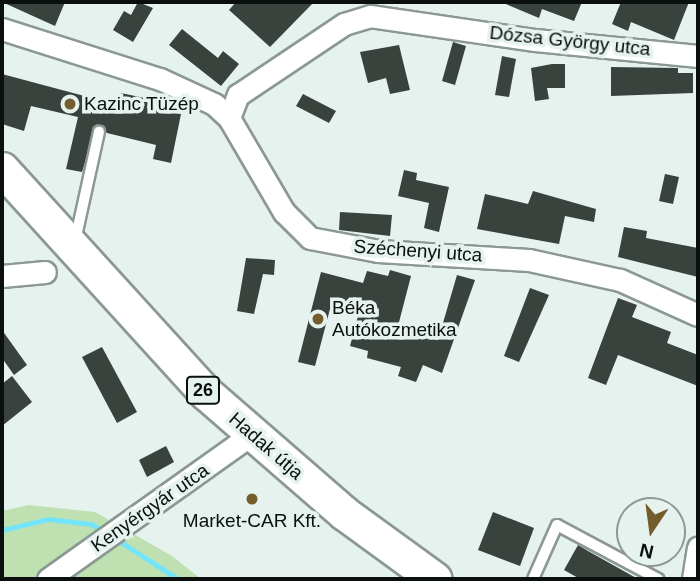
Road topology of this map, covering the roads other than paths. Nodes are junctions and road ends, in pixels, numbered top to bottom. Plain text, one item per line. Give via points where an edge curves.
1 (2, 29) edge
2 (698, 56) edge
3 (229, 118) junction
4 (99, 132) dead end
5 (2, 169) edge
6 (72, 251) junction
7 (45, 272) dead end
8 (2, 276) edge
9 (695, 311) edge
10 (251, 435) junction
11 (698, 547) edge
12 (74, 571) edge
13 (48, 579) edge
14 (435, 579) edge
15 (533, 579) edge
16 (658, 579) edge
17 (693, 579) edge

1 - 3 street, Széchenyi utca via 160,79 214,104
2 - 3 street, Dózsa György utca via 536,40 370,16 344,24 272,70 238,95
3 - 9 street, Széchenyi utca via 284,212 310,238 378,251 529,260 620,280
4 - 6 lane
5 - 6 main road, Hadak útja / 26
6 - 10 main road, Hadak útja / 26 via 166,354
7 - 8 street
10 - 12 street, Kenyérgyár utca via 89,550
10 - 14 main road, Hadak útja / 26
11 - 17 street
12 - 13 street, Kenyérgyár utca
15 - 16 lane via 556,525

